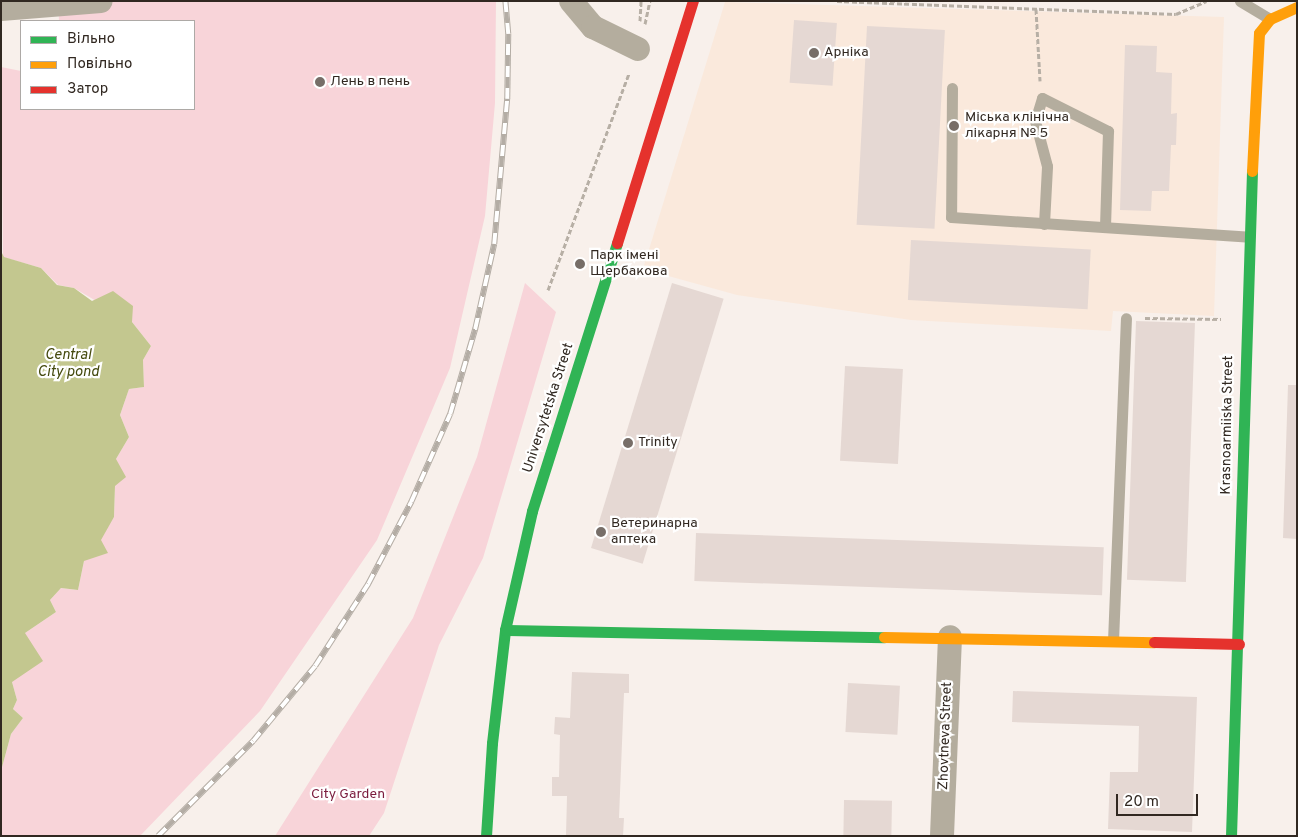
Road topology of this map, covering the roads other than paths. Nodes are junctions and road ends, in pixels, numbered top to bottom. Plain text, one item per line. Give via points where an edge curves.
1 (101, 1) edge
2 (571, 1) edge
3 (693, 1) edge
4 (1240, 1) edge
5 (1297, 7) edge
6 (1, 9) edge
7 (1270, 20) junction
8 (638, 49) road end
9 (952, 88) dead end
10 (1044, 224) junction
11 (1105, 227) junction
12 (1249, 237) junction
13 (1126, 318) road end
14 (505, 630) junction
15 (950, 637) junction
16 (1113, 641) junction
17 (1239, 644) junction
18 (486, 836) edge
19 (942, 836) edge
20 (1231, 836) edge

1 - 6 street
2 - 8 street via 592,27
3 - 14 street, Universytetska Street via 532,511
4 - 7 lane
5 - 7 street
7 - 12 street, Krasnoarmiiska Street via 1259,33 1255,64
9 - 10 lane via 951,217
10 - 11 lane
10 - 11 lane via 1047,166 1035,121 1042,98 1108,131
11 - 12 lane
12 - 17 street, Krasnoarmiiska Street
13 - 16 lane
14 - 15 street
14 - 18 street, Universytetska Street via 492,743
15 - 16 street
15 - 19 street, Zhovtneva Street
16 - 17 street
17 - 20 street, Krasnoarmiiska Street

